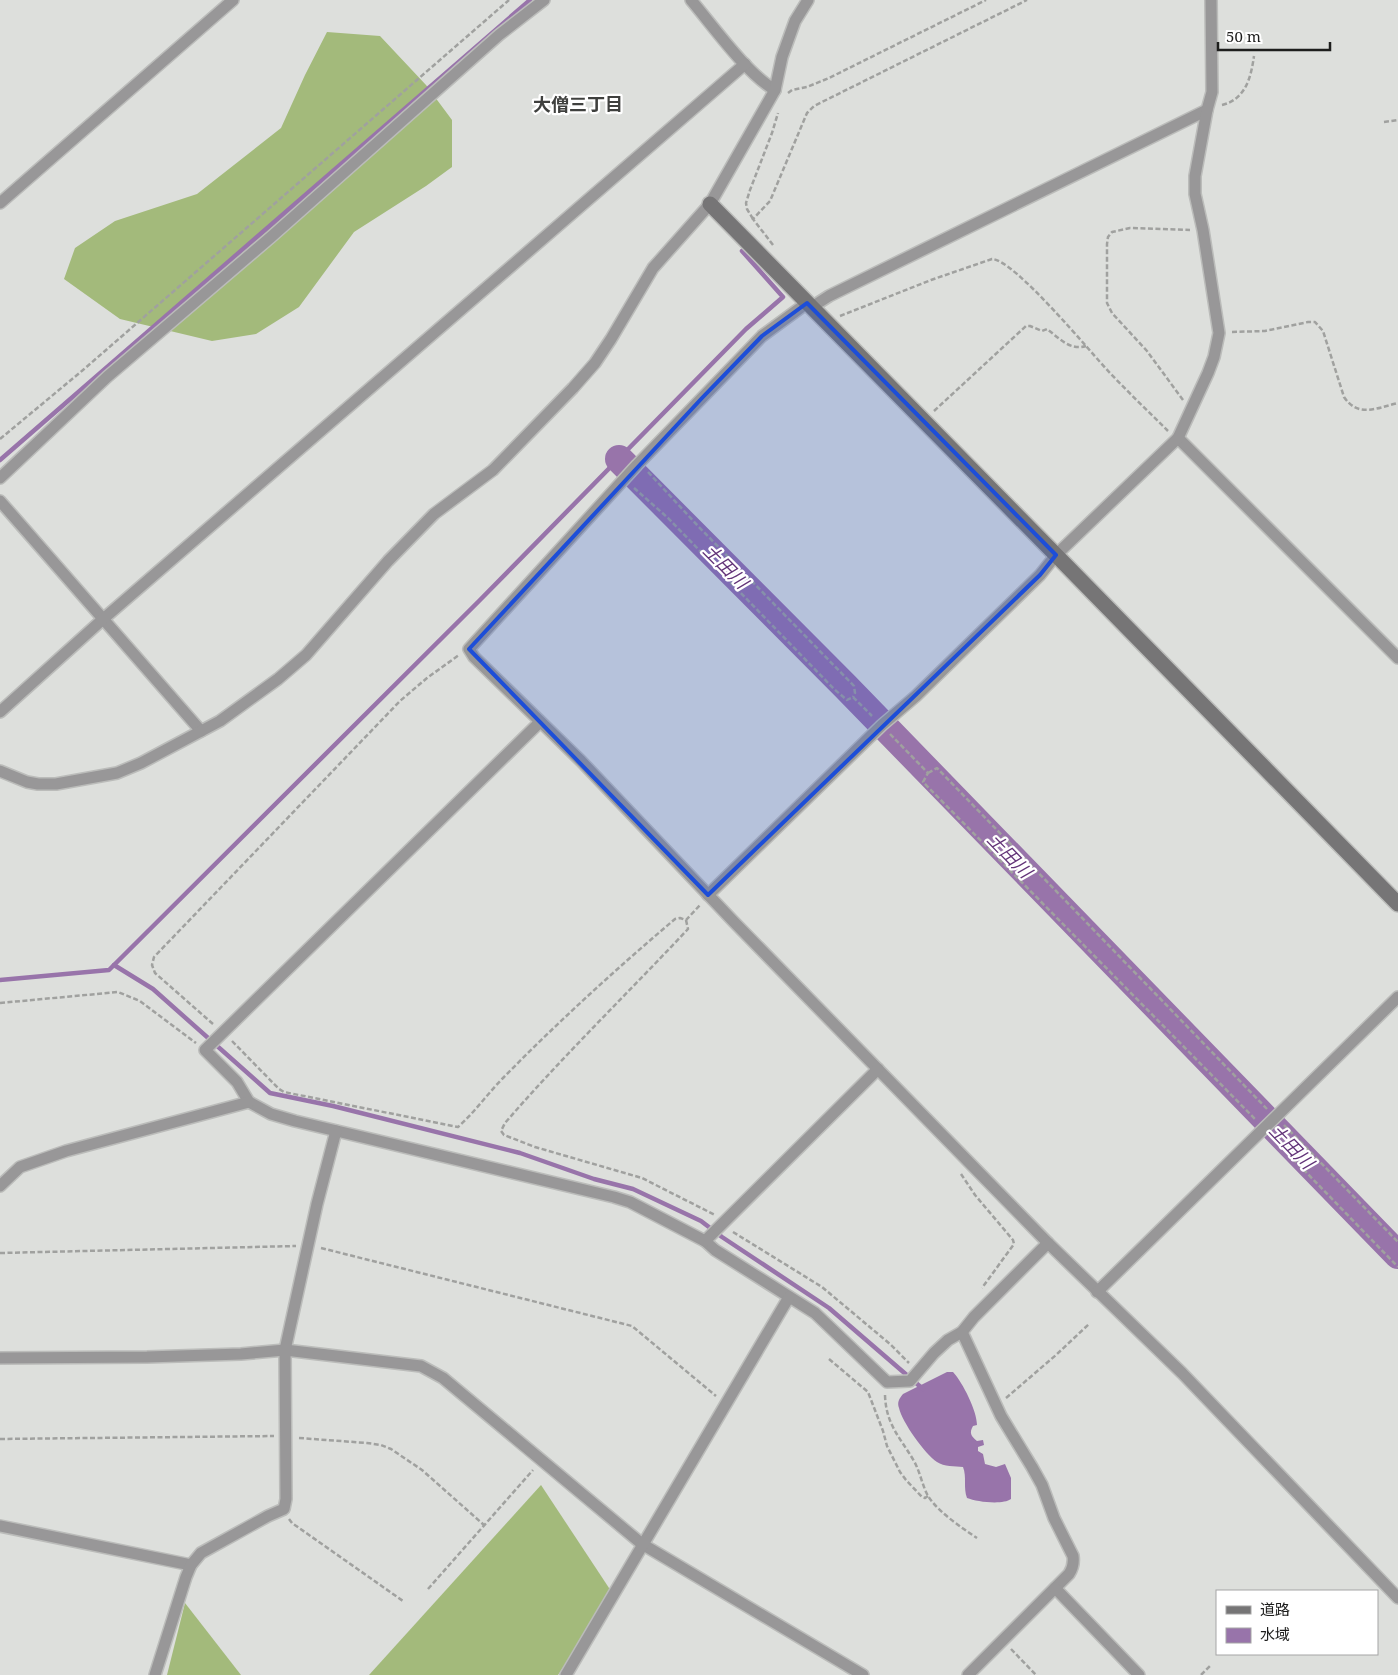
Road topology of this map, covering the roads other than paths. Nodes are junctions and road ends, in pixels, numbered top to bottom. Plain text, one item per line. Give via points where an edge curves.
1 (233, 0) edge
2 (544, 0) edge
3 (691, 0) edge
4 (808, 0) edge
5 (1211, 0) edge
6 (745, 64) junction
7 (777, 94) junction
8 (1208, 108) junction
9 (0, 203) edge
10 (710, 204) junction
11 (809, 305) junction
12 (1178, 438) junction
13 (0, 478) edge
14 (0, 501) edge
15 (1056, 554) junction
16 (102, 620) junction
17 (1398, 658) edge
18 (0, 712) edge
19 (540, 722) junction
20 (201, 731) junction
21 (0, 771) edge
22 (708, 895) junction
23 (1398, 904) edge
24 (1398, 997) edge
25 (878, 1069) junction
26 (248, 1102) junction
27 (336, 1131) junction
28 (0, 1186) edge
29 (705, 1241) junction
30 (1048, 1243) junction
31 (1097, 1292) junction
32 (789, 1297) junction
33 (962, 1332) junction
34 (285, 1350) junction
35 (0, 1358) edge
36 (0, 1526) edge
37 (642, 1544) junction
38 (191, 1565) junction
39 (1055, 1588) junction
40 (1398, 1598) edge
41 (155, 1675) edge
42 (566, 1675) edge
43 (862, 1675) edge
44 (968, 1675) edge
45 (1139, 1675) edge

1 - 9 street
2 - 13 street via 107,377
3 - 6 street
4 - 7 street via 795,21 782,57
5 - 8 street via 1212,92
6 - 7 street
6 - 16 street
7 - 10 street
8 - 11 street
8 - 12 street via 1195,176 1195,194 1219,333 1208,373
10 - 11 street
10 - 20 street via 652,268 611,339 573,388 493,470 434,514 388,560 306,655 278,680
11 - 15 street
11 - 19 street via 762,336 469,650
12 - 15 street
12 - 17 street
14 - 16 street
15 - 22 street via 1040,575
15 - 23 street
16 - 18 street
16 - 20 street
19 - 22 street
19 - 26 street via 205,1050 237,1082
20 - 21 street via 117,773 38,784
22 - 25 street
24 - 31 street
25 - 29 street
25 - 30 street
26 - 27 street via 271,1114
26 - 28 street via 66,1151 20,1167
27 - 29 street via 614,1196
27 - 34 street
29 - 32 street
30 - 31 street
30 - 33 street
31 - 40 street via 1182,1373
32 - 33 street via 815,1313 887,1382 910,1381 934,1353
32 - 37 street
33 - 39 street via 996,1405 1035,1473 1073,1556 1073,1568
34 - 35 street via 147,1357
34 - 37 street via 398,1362 431,1370
34 - 38 street via 284,1509 200,1553
36 - 38 street
37 - 42 street
37 - 43 street
38 - 41 street
39 - 44 street
39 - 45 street

